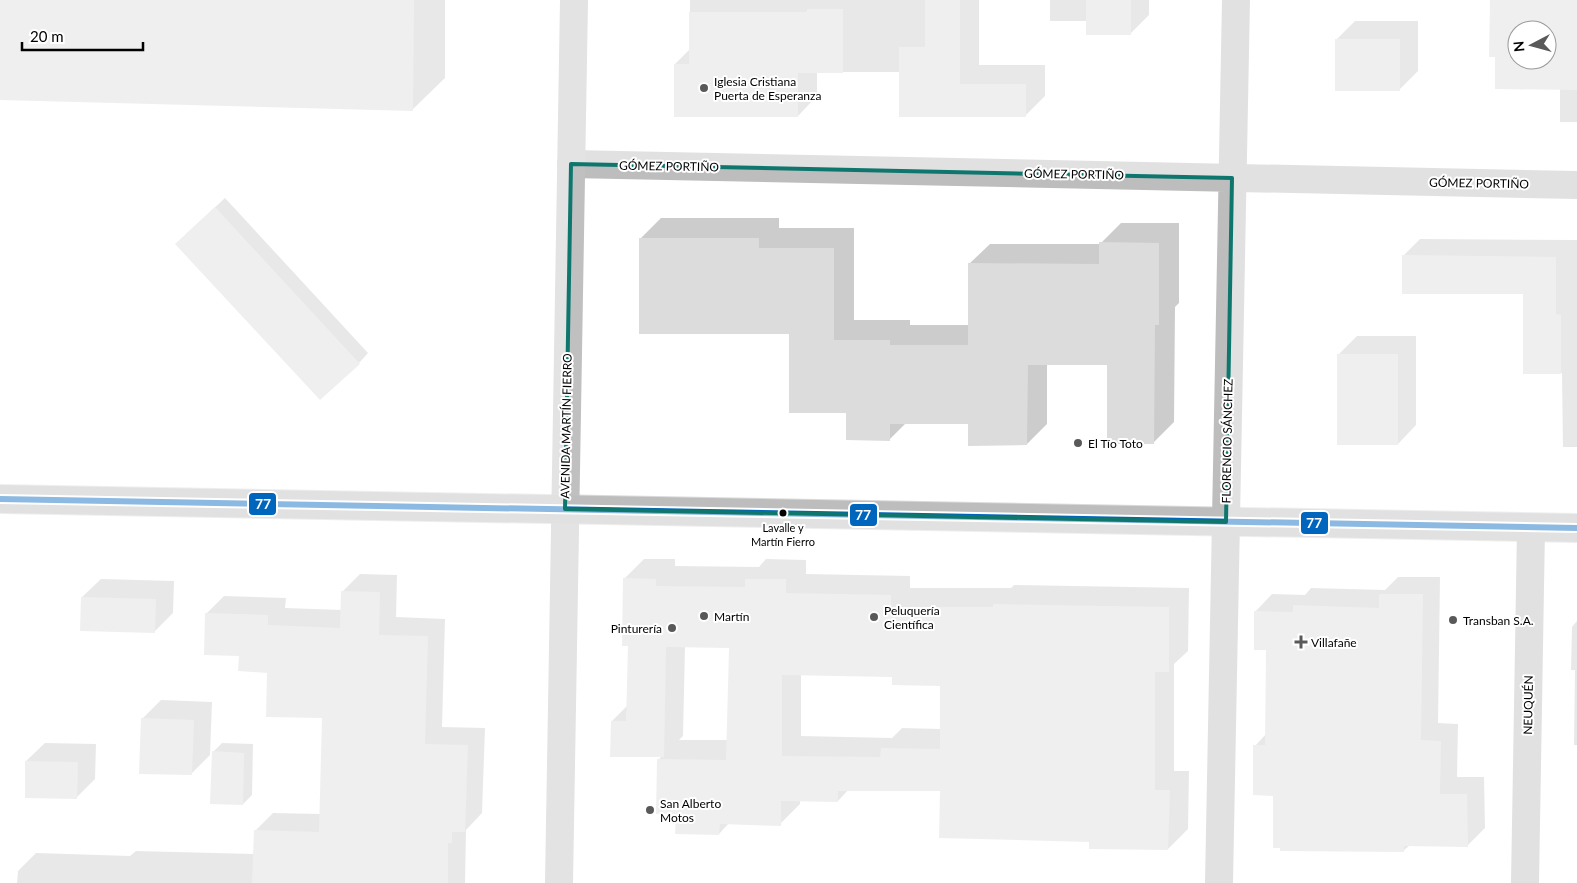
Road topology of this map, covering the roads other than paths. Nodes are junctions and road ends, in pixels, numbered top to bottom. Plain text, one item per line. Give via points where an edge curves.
1 (574, 0) edge
2 (1236, 0) edge
3 (571, 164) junction
4 (1232, 178) junction
5 (1577, 185) edge
6 (0, 498) edge
7 (565, 509) junction
8 (1226, 522) junction
9 (1531, 528) junction
10 (1577, 528) edge
11 (558, 883) edge
12 (1219, 883) edge
13 (1525, 883) edge

1 - 3 main road, AVENIDA MARTÍN FIERRO
2 - 4 street, FLORENCIO SÁNCHEZ
3 - 4 street, GÓMEZ PORTIÑO
3 - 7 main road, AVENIDA MARTÍN FIERRO
4 - 5 street, GÓMEZ PORTIÑO
4 - 8 street, FLORENCIO SÁNCHEZ
6 - 7 street
7 - 8 street
7 - 11 main road, AVENIDA MARTÍN FIERRO
8 - 9 street
8 - 12 street, FLORENCIO SÁNCHEZ
9 - 10 street
9 - 13 street, NEUQUÉN

